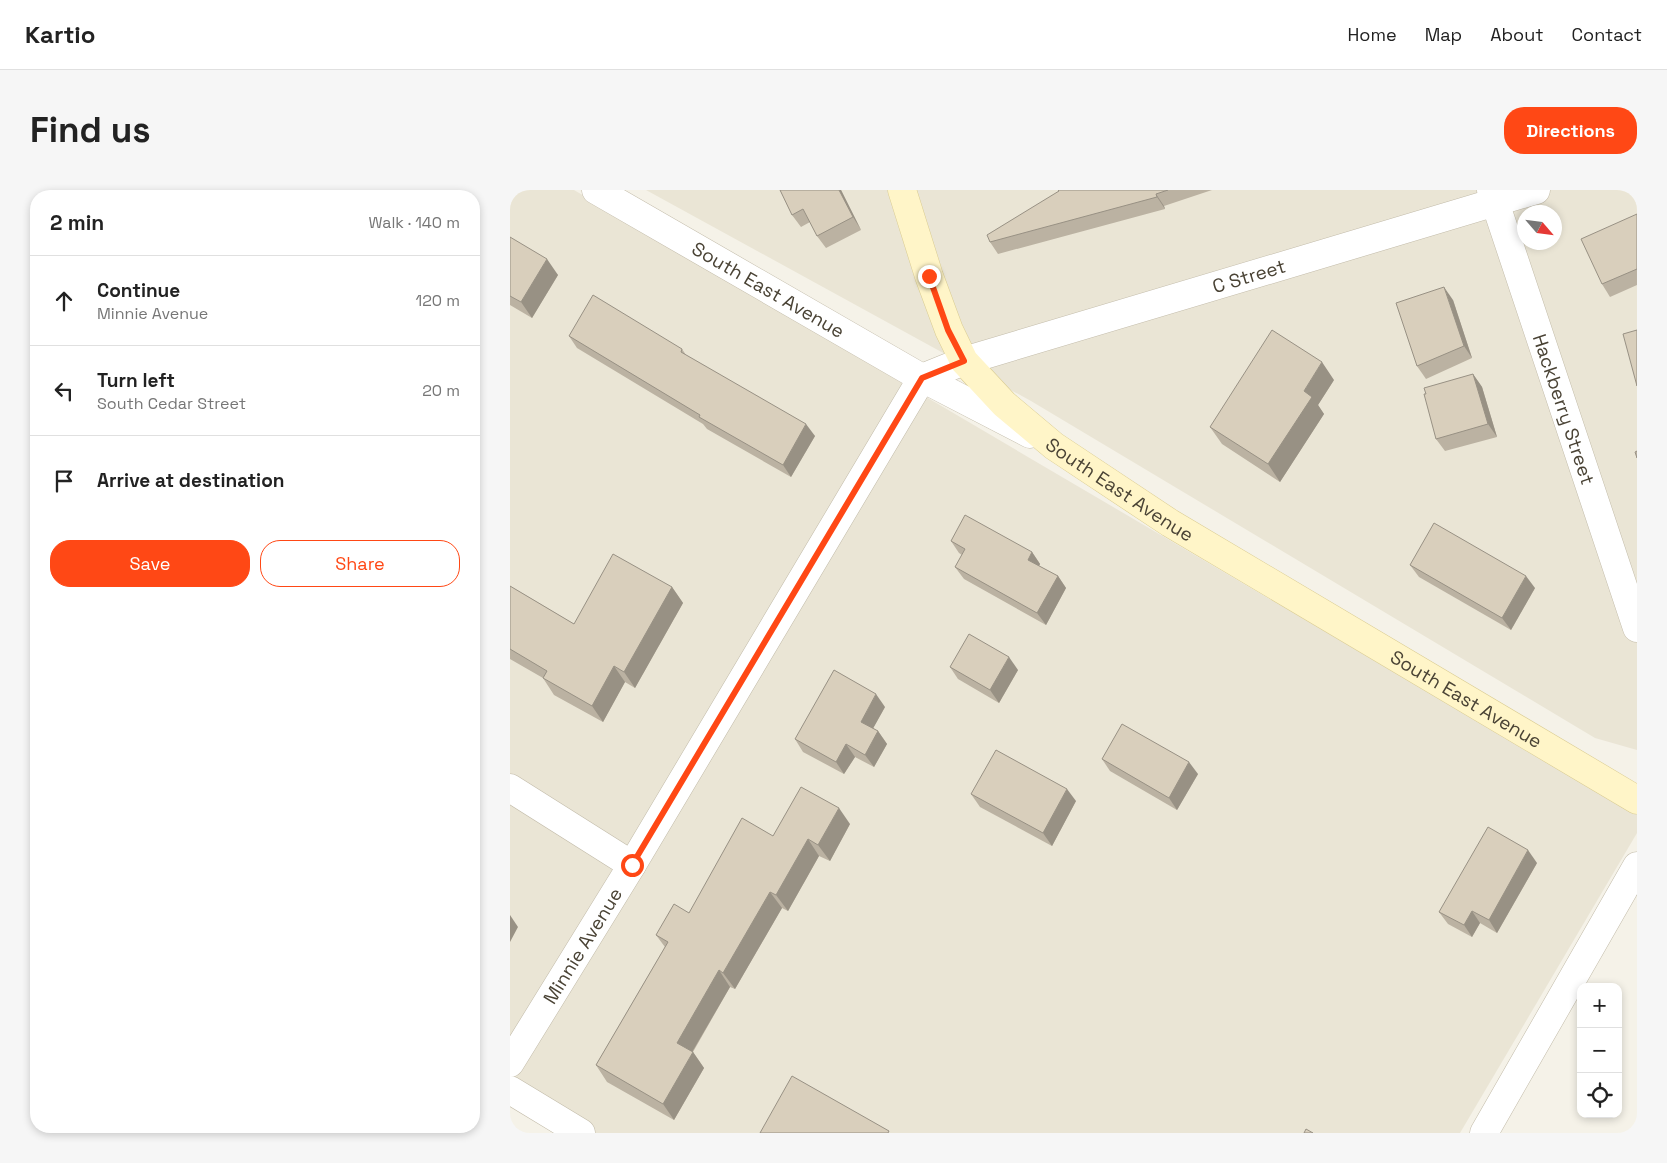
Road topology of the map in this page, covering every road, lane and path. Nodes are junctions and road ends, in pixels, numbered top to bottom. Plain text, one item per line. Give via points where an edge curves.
1 (596, 190) edge
2 (902, 190) edge
3 (1536, 190) edge
4 (1493, 196) edge
5 (964, 361) junction
6 (922, 378) junction
7 (1054, 446) junction
8 (1637, 628) edge
9 (510, 788) edge
10 (1637, 800) edge
11 (632, 865) junction
12 (1637, 866) edge
13 (510, 1063) edge
14 (510, 1090) edge
15 (582, 1133) edge
16 (1484, 1133) edge

1 - 6 street, South East Avenue
2 - 5 main road via 948,330
3 - 4 street, C Street
4 - 5 street, C Street
4 - 8 street, Hackberry Street
5 - 6 street
5 - 7 main road via 1004,404
6 - 7 street, South East Avenue
6 - 11 street, Minnie Avenue
7 - 10 main road, South East Avenue via 1170,523
9 - 11 street
11 - 13 street, Minnie Avenue
12 - 16 street
14 - 15 street

